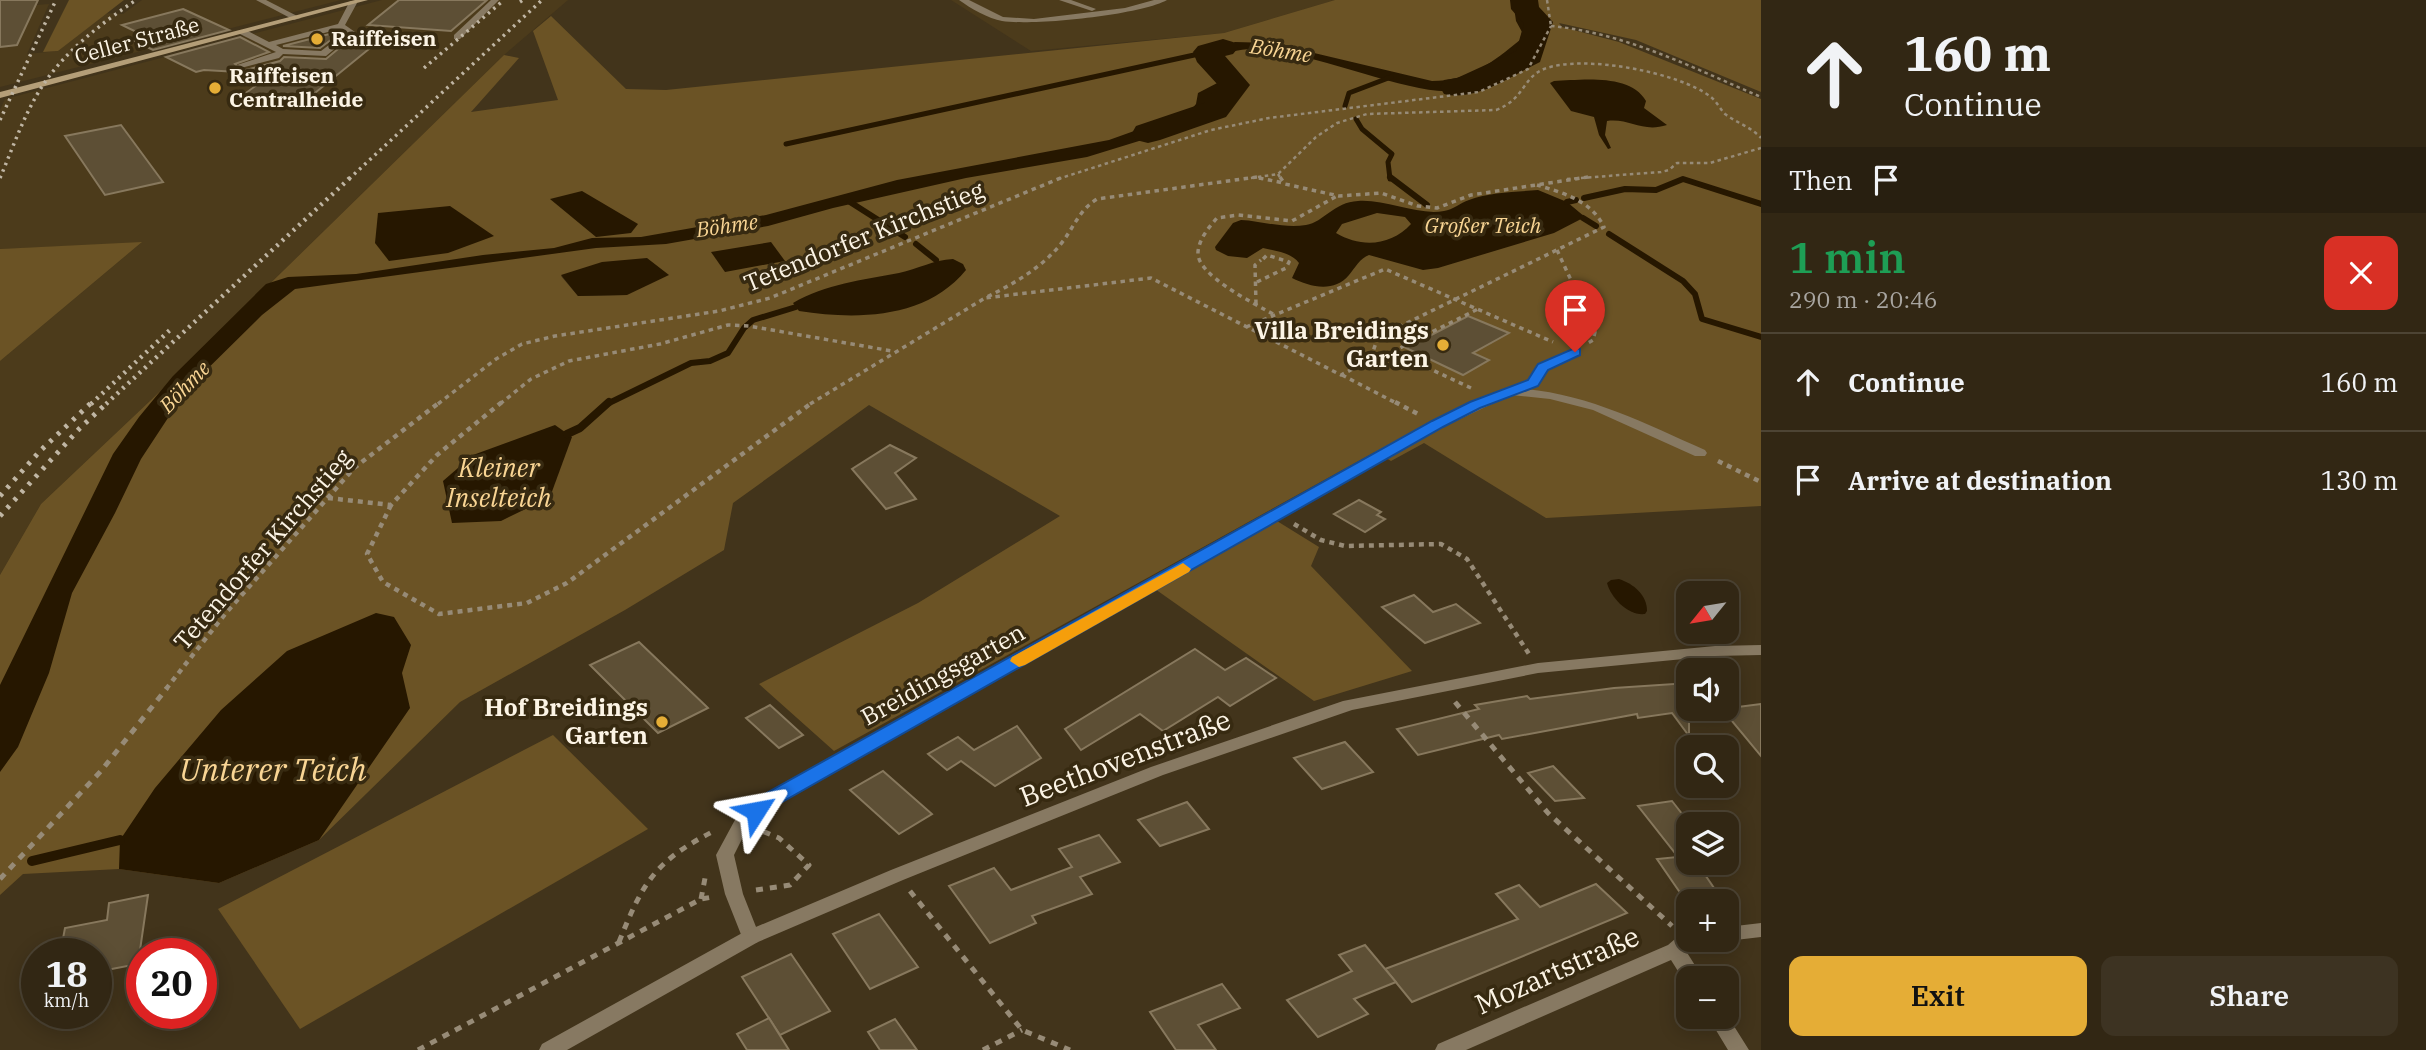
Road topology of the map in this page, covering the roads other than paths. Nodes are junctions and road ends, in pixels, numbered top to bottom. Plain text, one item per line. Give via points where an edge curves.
1 (261, 0) edge
2 (364, 0) edge
3 (495, 0) edge
4 (963, 0) edge
5 (1063, 0) edge
6 (1163, 0) edge
7 (353, 3) junction
8 (1125, 10) junction
9 (297, 18) junction
10 (343, 23) junction
11 (243, 32) junction
12 (457, 37) dead end
13 (264, 43) junction
14 (281, 51) junction
15 (241, 65) dead end
16 (0, 95) edge
17 (1575, 352) road end
18 (1513, 392) junction
19 (1700, 453) road end
20 (1761, 650) edge
21 (1761, 930) edge
22 (1739, 933) edge
23 (751, 937) junction
24 (1676, 945) edge
25 (1726, 1029) edge
26 (549, 1050) edge
27 (1445, 1050) edge
28 (1739, 1050) edge

1 - 9 street
2 - 7 main road, Celler Straße
3 - 12 street
4 - 8 street via 1002,19 1034,21
5 - 8 street via 1090,9
6 - 8 street
7 - 9 main road, Celler Straße
7 - 10 street
9 - 11 main road, Celler Straße
10 - 13 street
10 - 14 street via 351,32 323,54
11 - 13 street
11 - 16 main road, Celler Straße via 75,80
13 - 14 street
14 - 15 street
17 - 18 street via 1543,367 1533,383
18 - 19 street via 1550,395 1597,407
18 - 23 street, Breidingsgarten via 1437,424 770,800 742,823 725,855
20 - 23 street, Beethovenstraße via 1538,668 1349,705 1157,771
21 - 22 street
23 - 26 street, Beethovenstraße
24 - 27 street, Mozartstraße
25 - 28 street

